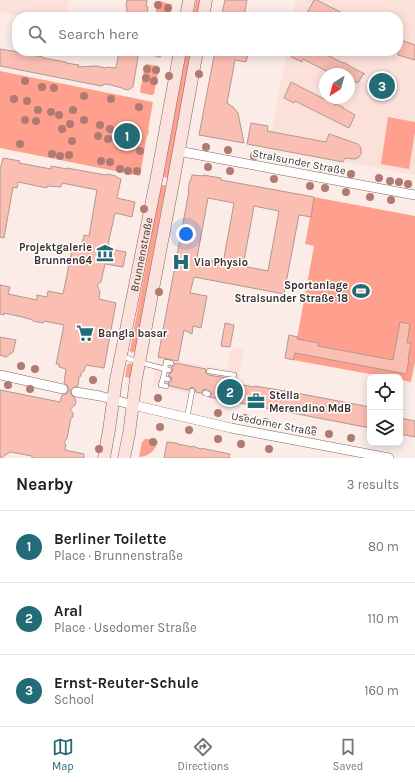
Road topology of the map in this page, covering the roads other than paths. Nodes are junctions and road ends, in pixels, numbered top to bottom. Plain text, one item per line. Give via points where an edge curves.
1 (189, 0) edge
2 (206, 0) edge
3 (187, 12) edge
4 (204, 12) edge
5 (179, 56) edge
6 (196, 56) edge
7 (178, 151) junction
8 (415, 195) edge
9 (121, 356) junction
10 (139, 362) junction
11 (171, 363) dead end
12 (167, 370) junction
13 (209, 371) dead end
14 (0, 375) edge
15 (232, 382) dead end
16 (166, 386) dead end
17 (63, 389) dead end
18 (192, 391) dead end
19 (76, 392) dead end
20 (114, 400) junction
21 (133, 405) junction
22 (187, 418) junction
23 (104, 458) edge
24 (124, 458) edge
25 (389, 458) edge

1 - 3 main road
2 - 4 main road
5 - 9 main road, Brunnenstraße
6 - 7 main road, Brunnenstraße
7 - 8 street, Stralsunder Straße
7 - 10 main road, Brunnenstraße
9 - 10 lane
9 - 20 main road, Brunnenstraße
10 - 12 lane
10 - 21 main road, Brunnenstraße
11 - 12 lane via 166,362
12 - 16 lane via 162,385
13 - 15 lane via 234,375
14 - 17 street
18 - 22 lane
19 - 20 street, Usedomer Straße
20 - 21 street, Usedomer Straße
20 - 23 main road, Brunnenstraße
21 - 22 street, Usedomer Straße
21 - 24 main road, Brunnenstraße
22 - 25 street, Usedomer Straße

